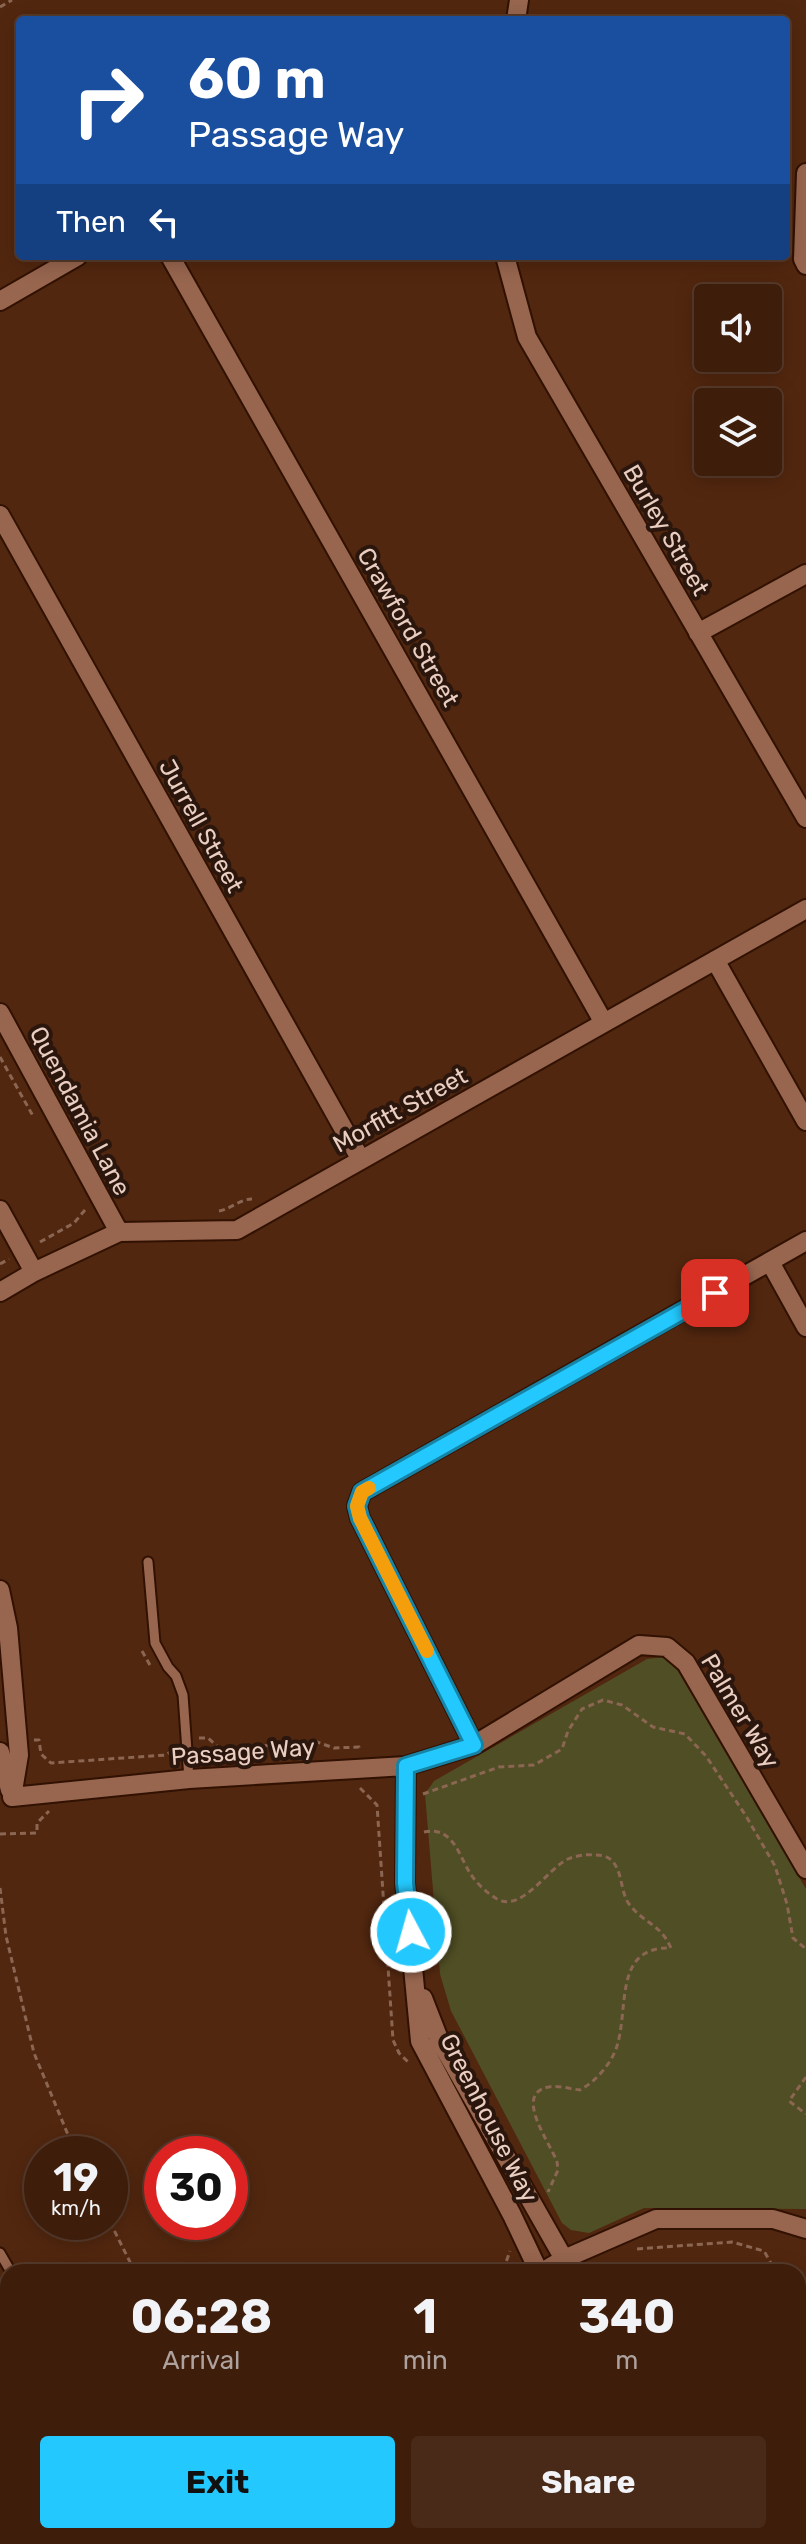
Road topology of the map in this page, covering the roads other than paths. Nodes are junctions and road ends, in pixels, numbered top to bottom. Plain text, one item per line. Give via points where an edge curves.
1 (806, 173) edge
2 (71, 260) edge
3 (172, 260) edge
4 (506, 260) edge
5 (806, 265) edge
6 (0, 301) edge
7 (0, 515) edge
8 (806, 574) edge
9 (698, 633) junction
10 (806, 818) edge
11 (806, 909) edge
12 (715, 960) junction
13 (0, 1013) edge
14 (604, 1023) junction
15 (806, 1121) edge
16 (361, 1160) junction
17 (0, 1210) edge
18 (119, 1232) junction
19 (806, 1241) edge
20 (770, 1262) junction
21 (34, 1272) junction
22 (0, 1292) edge
23 (806, 1327) edge
24 (148, 1562) dead end
25 (0, 1590) edge
26 (474, 1745) junction
27 (0, 1752) edge
28 (406, 1766) junction
29 (189, 1779) junction
30 (12, 1797) junction
31 (806, 1869) edge
32 (416, 1980) junction
33 (806, 2229) edge
34 (564, 2259) junction
35 (537, 2264) edge
36 (555, 2264) edge

1 - 5 street
2 - 6 street
3 - 14 street, Crawford Street
4 - 9 street, Burley Street via 527,337
7 - 16 street, Jurrell Street
8 - 9 street
9 - 10 street, Burley Street
11 - 12 street, Morfitt Street
12 - 14 street, Morfitt Street
12 - 15 street
13 - 18 street, Quendamia Lane
14 - 16 street, Morfitt Street
16 - 18 street, Morfitt Street via 237,1230
17 - 21 street
18 - 21 street, Morfitt Street
19 - 20 street
20 - 23 street
20 - 26 street via 362,1492 360,1518
21 - 22 street, Morfitt Street
24 - 29 lane via 155,1643 183,1695
25 - 30 street via 19,1755
26 - 28 street, Passage Way
26 - 31 street, Palmer Way via 639,1645 667,1647 686,1663
27 - 30 street
28 - 29 street, Passage Way
28 - 32 street, Greenhouse Way via 405,1883
29 - 30 street, Passage Way
32 - 34 street, Greenhouse Way via 439,2039
32 - 35 street, Greenhouse Way via 420,2041
33 - 34 street via 773,2219 656,2219
34 - 36 street

